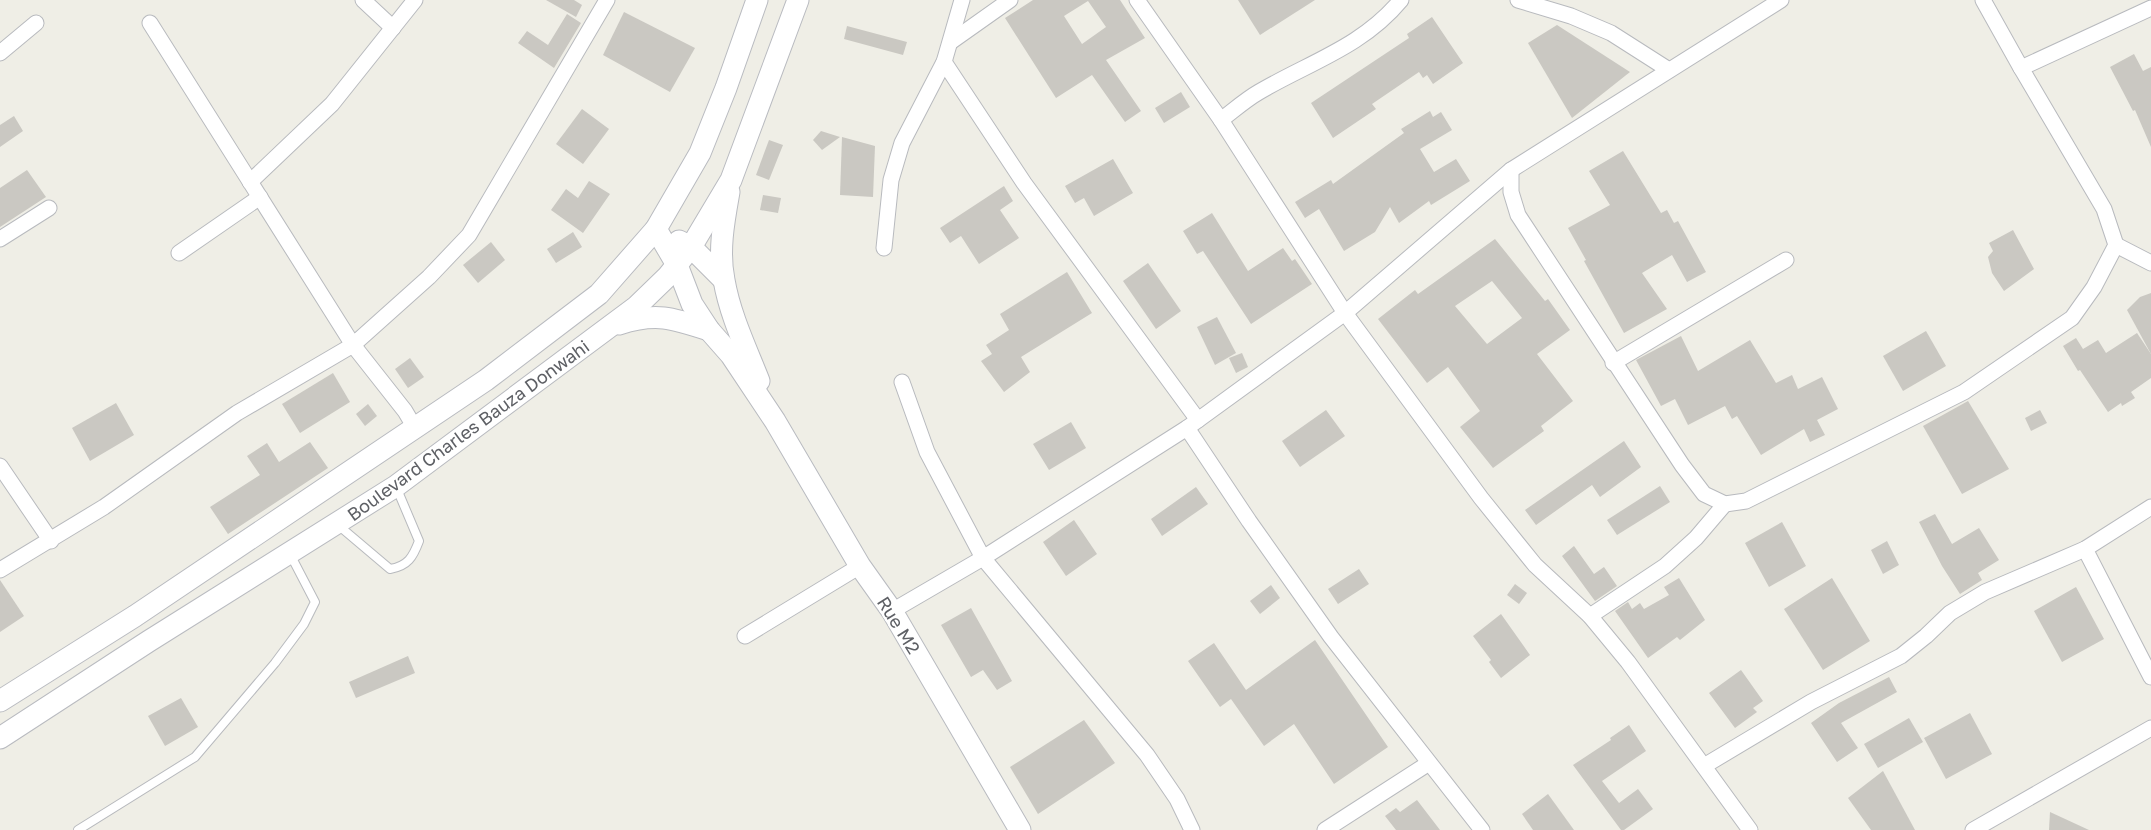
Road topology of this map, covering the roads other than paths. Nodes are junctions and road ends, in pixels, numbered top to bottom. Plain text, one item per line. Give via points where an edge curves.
1 (363, 0) edge
2 (415, 0) edge
3 (607, 0) edge
4 (758, 0) edge
5 (798, 0) edge
6 (962, 0) edge
7 (1010, 0) edge
8 (1137, 0) edge
9 (1401, 0) edge
10 (1518, 0) edge
11 (1780, 0) edge
12 (1983, 0) edge
13 (2151, 8) edge
14 (36, 23) dead end
15 (150, 23) dead end
16 (393, 28) junction
17 (952, 41) junction
18 (0, 53) edge
19 (944, 62) junction
20 (2021, 68) junction
21 (1669, 70) junction
22 (1221, 120) junction
23 (1510, 170) junction
24 (731, 180) junction
25 (250, 182) junction
26 (260, 197) junction
27 (49, 208) dead end
28 (657, 229) junction
29 (0, 239) edge
30 (2116, 245) junction
31 (691, 247) junction
32 (884, 248) dead end
33 (179, 253) dead end
34 (1786, 260) dead end
35 (2151, 263) edge
36 (677, 265) junction
37 (723, 279) junction
38 (1345, 313) junction
39 (612, 326) junction
40 (709, 330) junction
41 (353, 345) junction
42 (1613, 363) junction
43 (902, 382) dead end
44 (776, 421) junction
45 (1193, 424) junction
46 (415, 428) junction
47 (0, 466) edge
48 (396, 486) junction
49 (1725, 504) junction
50 (2151, 507) edge
51 (337, 524) junction
52 (51, 541) junction
53 (2085, 549) junction
54 (289, 552) junction
55 (983, 558) junction
56 (860, 566) junction
57 (0, 570) edge
58 (892, 611) junction
59 (1590, 616) junction
60 (745, 636) dead end
61 (2151, 677) edge
62 (0, 701) edge
63 (2151, 728) edge
64 (0, 738) edge
65 (1429, 763) junction
66 (1704, 766) junction
67 (78, 830) edge
68 (1020, 830) edge
69 (1192, 830) edge
70 (1324, 830) edge
71 (1482, 830) edge
72 (1749, 830) edge
73 (1973, 830) edge

1 - 16 street
2 - 16 street
3 - 41 street via 469,235
4 - 28 main road, Boulevard Charles Bauza Donwahi via 700,153
5 - 24 main road, Boulevard Charles Bauza Donwahi
6 - 17 street
7 - 17 street
8 - 22 street
9 - 22 street via 1386,19 1355,42 1256,94
10 - 21 street via 1611,33
11 - 21 street
12 - 20 street
13 - 20 street
14 - 18 street
15 - 25 street
16 - 25 street via 332,104
17 - 19 street
19 - 32 street via 902,142 891,180
19 - 45 street
20 - 30 street via 2104,208
21 - 23 street
22 - 38 street
23 - 38 street
23 - 42 street via 1518,215
24 - 31 main road, Boulevard Charles Bauza Donwahi
24 - 37 main road, Rue M2 via 721,249
25 - 26 street
26 - 33 street
26 - 41 street
27 - 29 street
28 - 31 main road
28 - 36 main road, Rue M2
28 - 46 main road, Boulevard Charles Bauza Donwahi via 599,294
30 - 35 street
30 - 49 street via 2072,318 1964,392 1746,501
31 - 36 main road, Boulevard Charles Bauza Donwahi
31 - 37 main road
34 - 42 street
36 - 39 main road, Boulevard Charles Bauza Donwahi
36 - 40 main road, Rue M2 via 692,304
37 - 44 main road, Rue M2 via 734,321
38 - 45 street
38 - 59 street via 1481,498 1528,556
39 - 40 main road via 637,318 663,316
39 - 48 main road, Boulevard Charles Bauza Donwahi
40 - 44 main road, Rue M2
41 - 46 street
41 - 52 street via 237,413
42 - 49 street via 1704,494
43 - 55 street via 927,452
44 - 56 main road, Rue M2
45 - 55 street
45 - 65 street via 1248,521 1331,637
46 - 62 main road, Boulevard Charles Bauza Donwahi via 135,616
47 - 52 street
48 - 51 main road, Boulevard Charles Bauza Donwahi
48 - 51 lane via 419,541 402,567 390,568
49 - 59 street via 1665,566
50 - 53 street
51 - 54 main road, Boulevard Charles Bauza Donwahi
52 - 57 street
53 - 61 street
53 - 66 street via 1985,592 1950,613 1901,656 1811,702
54 - 64 main road, Boulevard Charles Bauza Donwahi
54 - 67 lane via 315,602 275,663 195,757
55 - 58 street
55 - 69 street via 1147,755 1177,799
56 - 58 main road, Rue M2
56 - 60 street
58 - 68 main road, Rue M2
59 - 66 street
63 - 73 street
65 - 70 street
65 - 71 street
66 - 72 street

